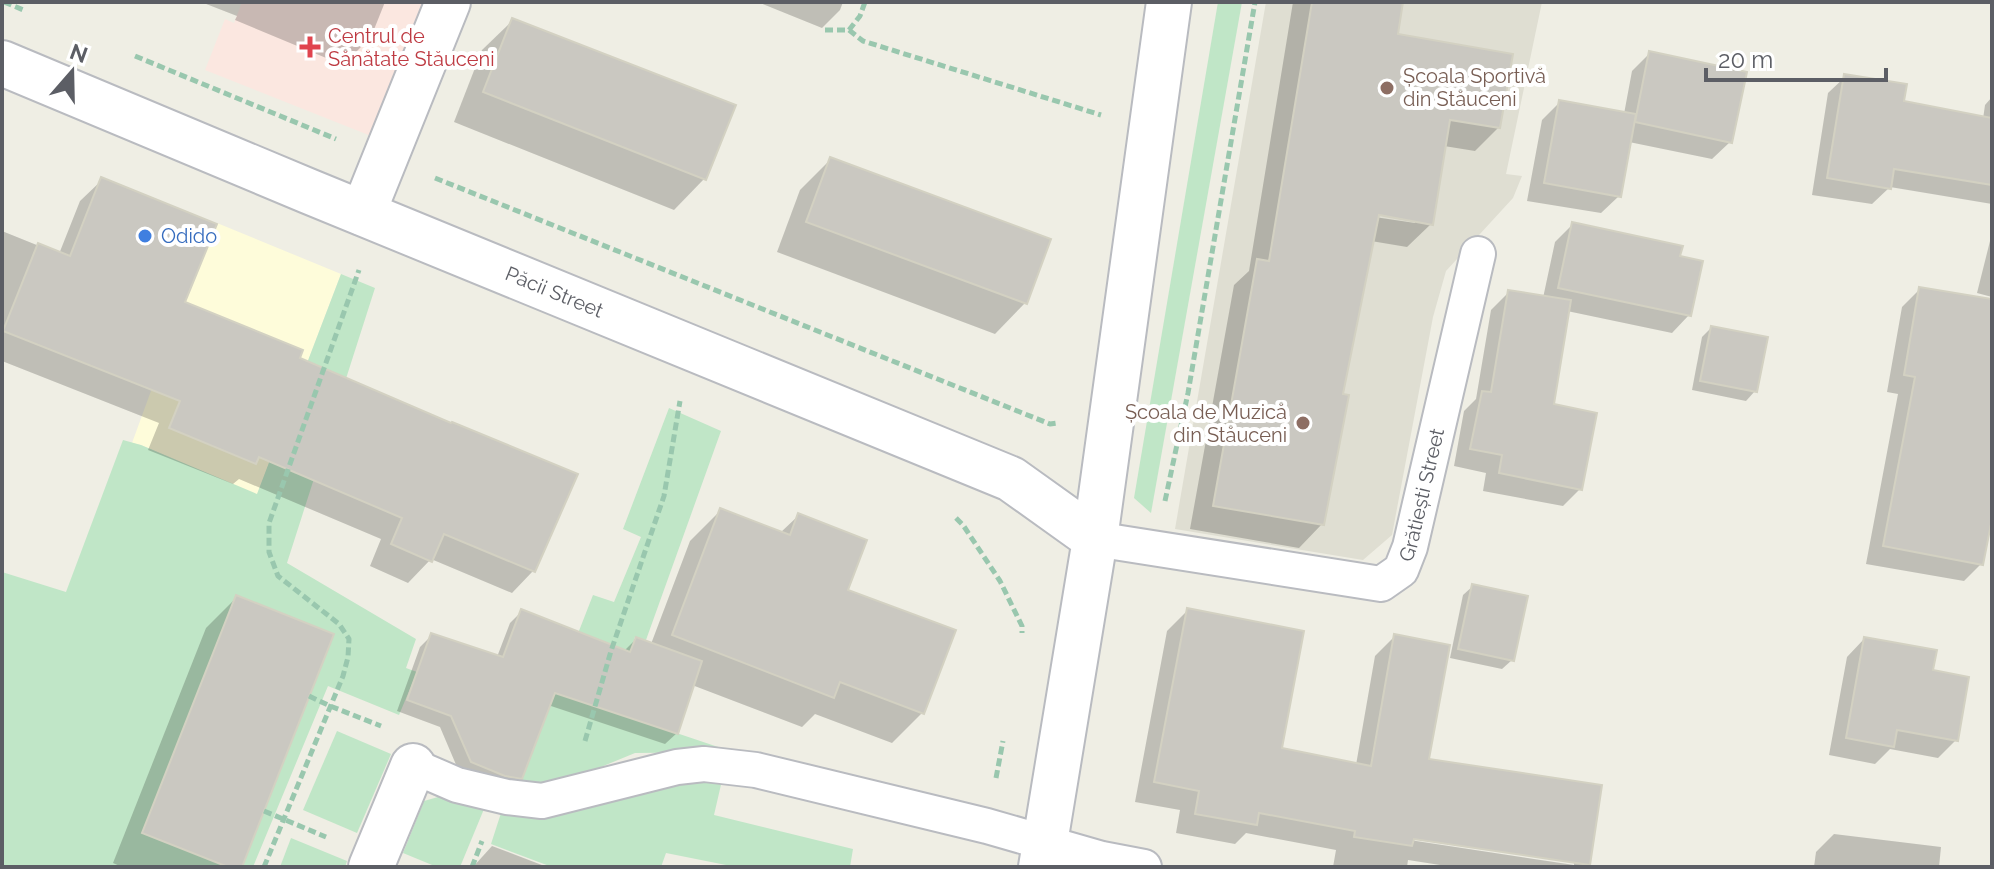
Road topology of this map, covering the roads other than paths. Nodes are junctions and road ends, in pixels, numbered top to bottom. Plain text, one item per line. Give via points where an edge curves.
1 (448, 2) edge
2 (1169, 2) edge
3 (2, 63) edge
4 (363, 213) junction
5 (1478, 254) dead end
6 (1095, 539) junction
7 (413, 766) joint
8 (1043, 854) edge
9 (373, 863) edge
10 (1144, 867) edge

1 - 4 street
2 - 6 street
3 - 4 street, Păcii Street
4 - 6 street, Păcii Street via 1011,479
5 - 6 lane, Grătiești Street via 1401,570 1381,584
6 - 8 street
7 - 8 lane via 457,785 542,801 677,767 704,764 756,770 987,826
7 - 9 street
8 - 10 lane

